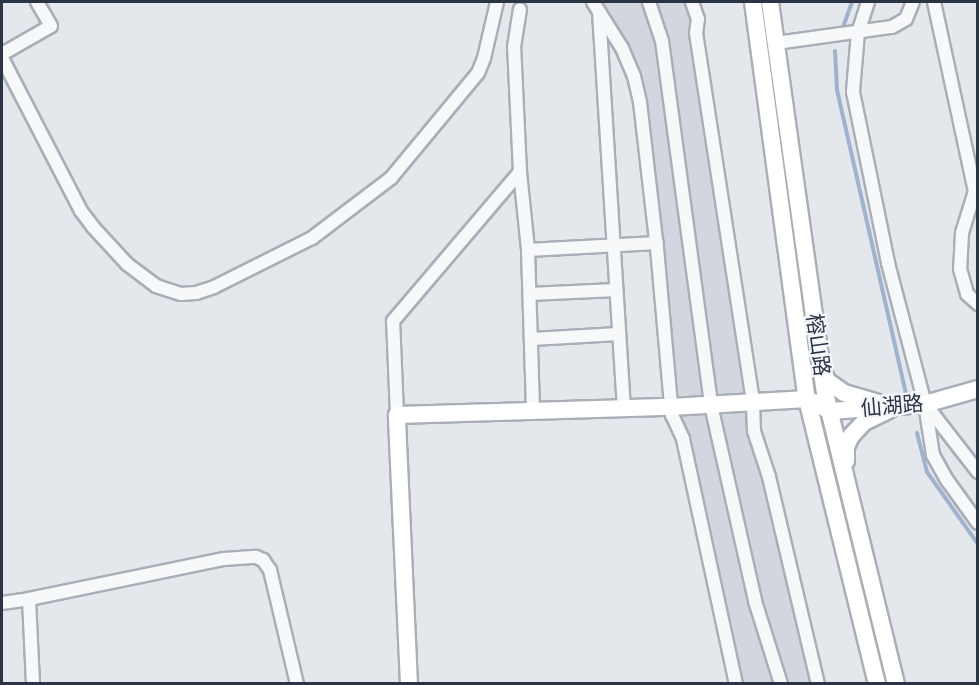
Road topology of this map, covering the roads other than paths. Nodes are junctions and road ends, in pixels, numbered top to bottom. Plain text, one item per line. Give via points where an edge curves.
1 (37, 2) edge
2 (496, 2) edge
3 (649, 2) edge
4 (692, 2) edge
5 (753, 2) edge
6 (770, 2) edge
7 (868, 2) edge
8 (913, 2) edge
9 (934, 2) edge
10 (596, 6) edge
11 (520, 9) dead end
12 (858, 32) junction
13 (776, 43) junction
14 (2, 56) edge
15 (520, 172) junction
16 (657, 243) junction
17 (614, 246) junction
18 (528, 250) junction
19 (616, 291) junction
20 (530, 294) junction
21 (978, 303) edge
22 (618, 334) junction
23 (532, 339) junction
24 (822, 368) junction
25 (805, 381) junction
26 (978, 388) edge
27 (787, 399) junction
28 (807, 399) junction
29 (753, 403) junction
30 (925, 404) junction
31 (711, 405) junction
32 (899, 406) junction
33 (671, 407) junction
34 (624, 408) junction
35 (533, 411) junction
36 (831, 411) junction
37 (398, 416) junction
38 (813, 423) junction
39 (978, 472) edge
40 (846, 474) junction
41 (978, 524) edge
42 (29, 600) junction
43 (2, 603) edge
44 (33, 684) edge
45 (297, 684) edge
46 (409, 684) edge
47 (736, 684) edge
48 (781, 684) edge
49 (818, 684) edge
50 (877, 684) edge
51 (896, 684) edge

1 - 14 street via 51,26
2 - 14 street via 478,73 391,178 312,238 196,293 181,294 156,286 127,264 93,226 81,211
3 - 31 street via 663,41
4 - 29 street via 698,19 696,33
5 - 25 main road, 榕山路
6 - 13 main road, 榕山路
7 - 12 street
8 - 12 street via 903,22 886,29
9 - 21 street via 975,191 962,233 960,269 967,294
10 - 16 street via 634,76
10 - 17 street
11 - 15 street via 514,47
12 - 13 street
12 - 30 street via 855,105 888,263
13 - 24 main road, 榕山路
15 - 18 street
15 - 37 street via 393,321
16 - 17 street
16 - 33 street
17 - 18 street
17 - 19 street
18 - 20 street
19 - 20 street
19 - 22 street
20 - 23 street
22 - 23 street
22 - 34 street
23 - 35 street
24 - 32 main road via 827,381 844,393
24 - 36 main road, 榕山路
25 - 27 main road
25 - 28 main road, 榕山路
26 - 30 main road, 仙湖路
27 - 28 main road
27 - 29 main road
27 - 38 main road via 802,408
28 - 36 main road, 仙湖路
28 - 38 main road, 榕山路
29 - 31 main road
29 - 49 street via 754,431 769,477
30 - 32 main road, 仙湖路
30 - 39 street
30 - 41 street via 936,461
31 - 33 main road
31 - 48 street via 755,601
32 - 36 main road, 仙湖路
32 - 40 main road via 864,422 851,436 846,447
33 - 34 main road
33 - 47 street via 683,439
34 - 35 main road
35 - 37 main road
36 - 40 main road, 榕山路
37 - 46 main road
38 - 50 main road, 榕山路
40 - 51 main road, 榕山路
42 - 43 street
42 - 44 street
42 - 45 street via 224,559 256,557 270,570

